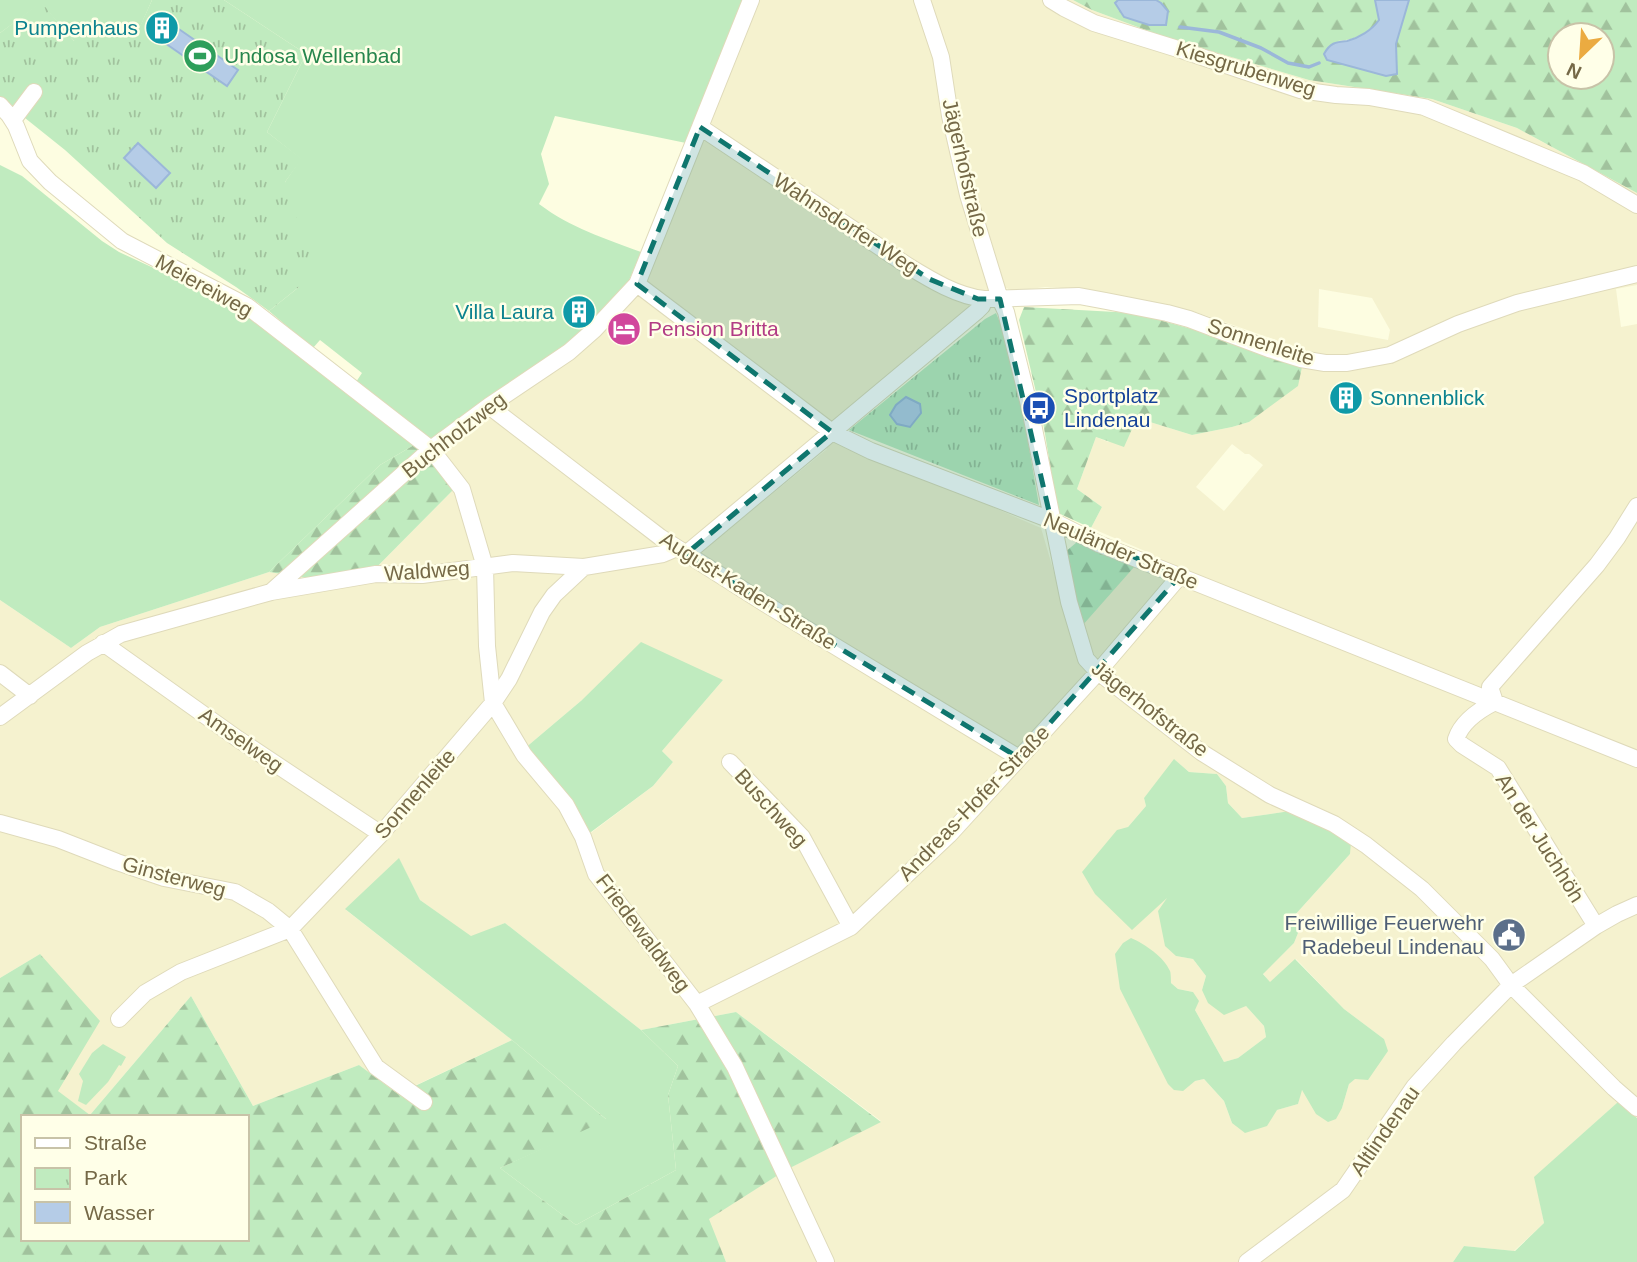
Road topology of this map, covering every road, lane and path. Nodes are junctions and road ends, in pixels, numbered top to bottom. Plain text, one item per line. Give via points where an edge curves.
1 (751, 0) edge
2 (922, 0) edge
3 (1051, 0) edge
4 (34, 92) dead end
5 (0, 105) edge
6 (12, 119) junction
7 (700, 127) junction
8 (1637, 205) edge
9 (1637, 274) edge
10 (637, 284) junction
11 (992, 299) junction
12 (489, 406) junction
13 (832, 432) junction
14 (431, 449) junction
15 (1637, 506) edge
16 (1051, 520) junction
17 (682, 551) junction
18 (485, 567) junction
19 (584, 567) junction
20 (1179, 577) junction
21 (271, 592) junction
22 (103, 643) junction
23 (1098, 672) junction
24 (0, 673) edge
25 (30, 696) junction
26 (1495, 702) junction
27 (493, 704) junction
28 (0, 717) edge
29 (1019, 758) junction
30 (1637, 759) edge
31 (730, 762) dead end
32 (0, 823) edge
33 (381, 834) junction
34 (1637, 905) edge
35 (1596, 926) junction
36 (851, 928) junction
37 (290, 929) junction
38 (1511, 985) junction
39 (697, 1004) junction
40 (119, 1019) dead end
41 (424, 1102) dead end
42 (1637, 1108) edge
43 (826, 1262) edge
44 (1247, 1262) edge

1 - 7 street, Buchholzweg
2 - 11 street, Jägerhofstraße via 941,57
3 - 8 street, Kiesgrubenweg via 1094,23 1300,90 1424,107 1583,173
4 - 6 street
5 - 6 street, Meiereiweg
6 - 14 street, Meiereiweg via 30,162 122,241 247,306
7 - 10 street, Buchholzweg
7 - 11 street, Wahnsdorfer Weg via 908,266 952,290
9 - 11 street, Sonnenleite via 1517,303 1390,355 1347,363 1301,359 1189,319 1079,296
10 - 12 street, Buchholzweg via 569,352
10 - 13 street, Neuländer Straße
11 - 13 street
11 - 16 street, Jägerhofstraße via 1006,312
12 - 14 street, Buchholzweg
12 - 17 street, August-Kaden-Straße
13 - 16 street, Neuländer Straße
13 - 17 street
14 - 18 street, Friedewaldweg via 462,489
14 - 21 street, Buchholzweg
15 - 26 street via 1597,565 1490,687
16 - 20 street, Neuländer Straße
16 - 23 street, Jägerhofstraße via 1086,659
17 - 19 street
17 - 29 street, August-Kaden-Straße
18 - 19 street, Waldweg via 513,563
18 - 21 street, Waldweg via 422,575 376,574
18 - 27 street, Friedewaldweg
19 - 27 street, Sonnenleite via 542,612
20 - 23 street, Andreas-Hofer-Straße
20 - 26 street, Neuländer Straße
21 - 22 street, Buchholzweg
22 - 25 street, Buchholzweg
22 - 33 street, Amselweg
23 - 29 street, Andreas-Hofer-Straße
23 - 38 street, Jägerhofstraße via 1201,752 1270,795 1334,824 1366,845 1422,888 1492,959
24 - 25 street
25 - 28 street, Buchholzweg
26 - 30 street, Neuländer Straße
26 - 35 street, An der Juchhöh via 1476,711 1456,739 1498,768
27 - 33 street, Sonnenleite
27 - 39 street, Friedewaldweg via 524,755 566,805 596,873
29 - 36 street, Andreas-Hofer-Straße via 949,835
31 - 36 street, Buschweg via 802,837
32 - 37 street, Ginsterweg via 164,878 235,892
33 - 37 street, Sonnenleite
34 - 35 street, Altlindenau
35 - 38 street, Altlindenau
36 - 39 street, Andreas-Hofer-Straße
37 - 40 street, Sonnenleite via 181,972 145,993
37 - 41 street, Ginsterweg via 376,1067
38 - 42 street, Jägerhofstraße
38 - 44 street, Altlindenau via 1414,1087 1343,1190
39 - 43 street, Friedewaldweg via 735,1067

